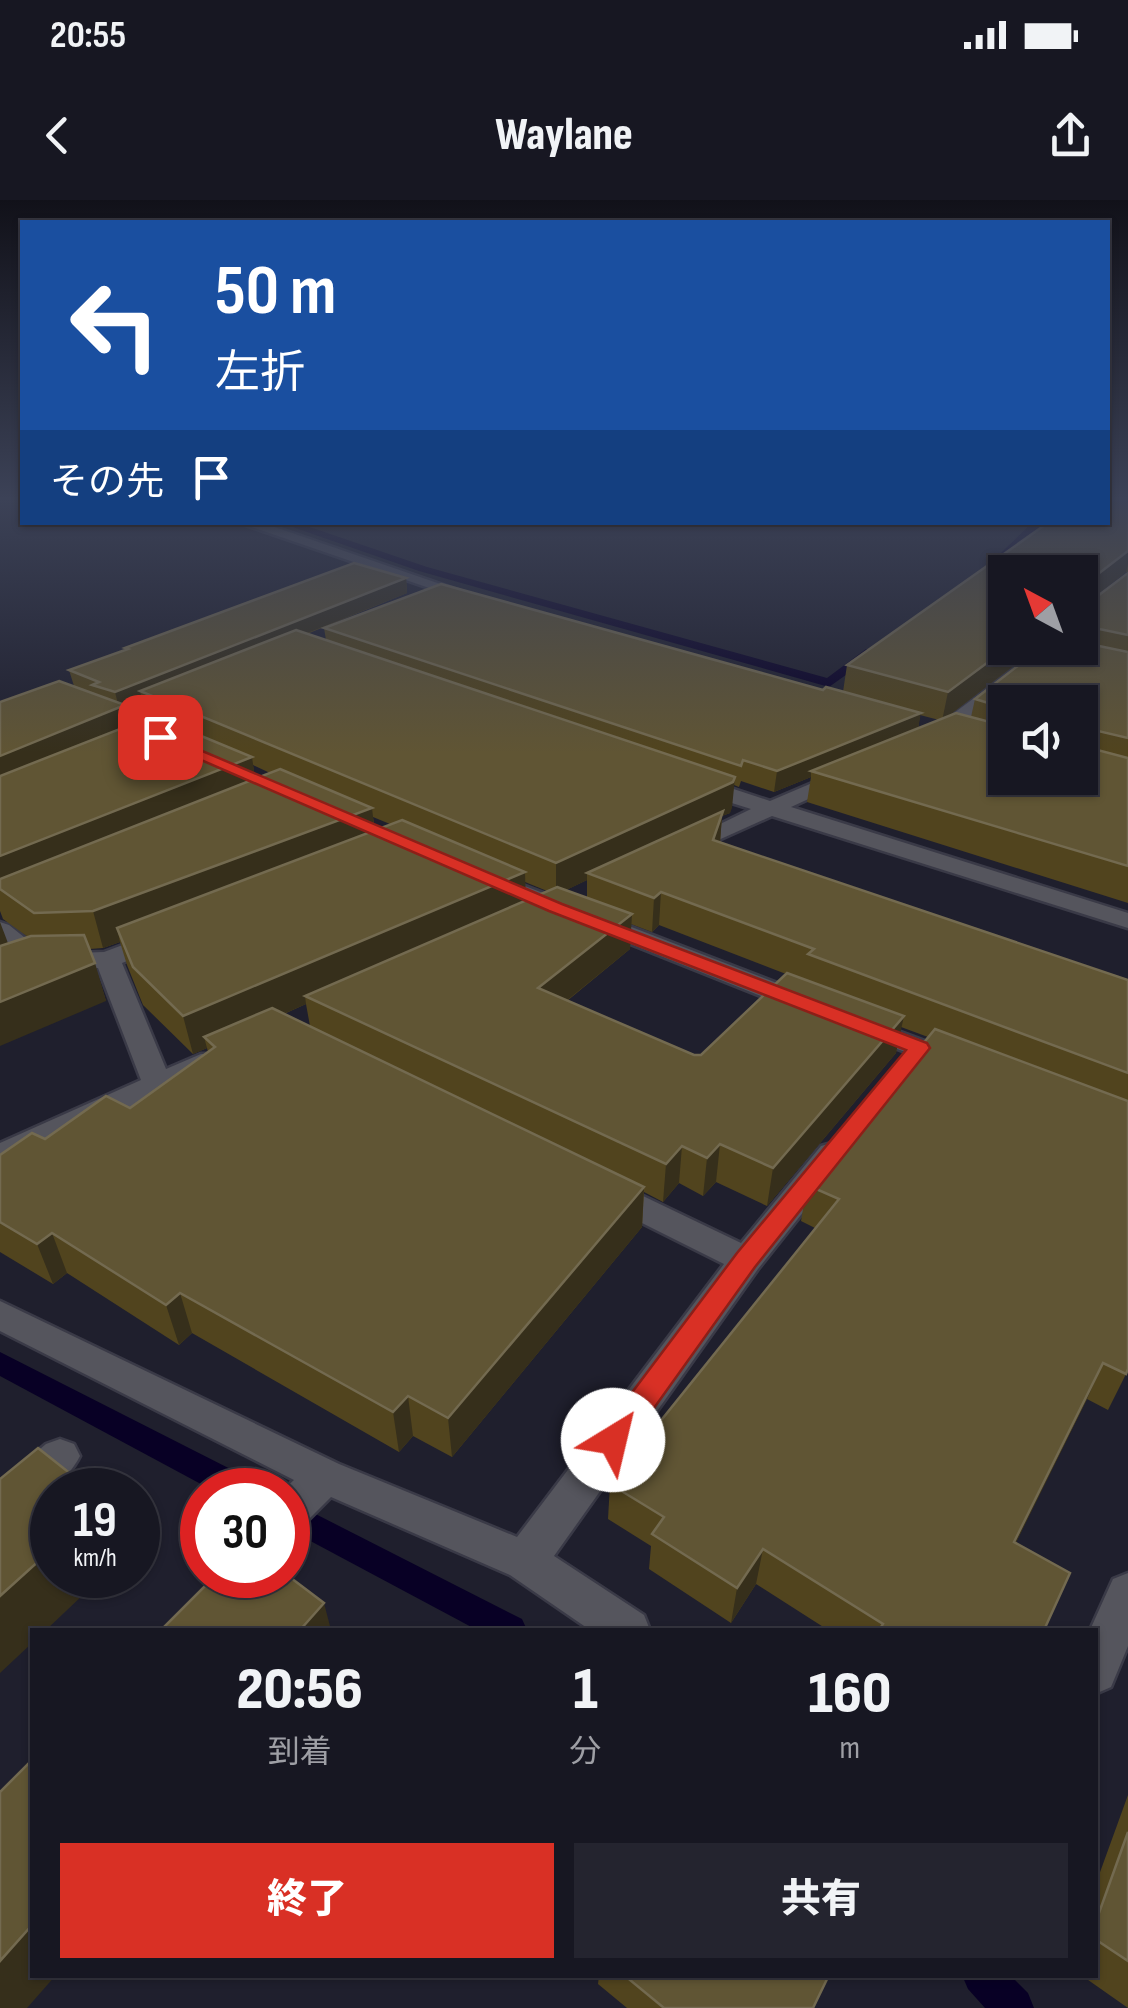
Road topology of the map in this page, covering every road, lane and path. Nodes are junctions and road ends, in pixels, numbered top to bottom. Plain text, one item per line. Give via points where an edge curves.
1 (429, 584) edge
2 (443, 589) junction
3 (407, 604) edge
4 (498, 605) edge
5 (1035, 665) edge
6 (210, 684) edge
7 (908, 748) edge
8 (125, 753) edge
9 (873, 764) edge
10 (673, 776) edge
11 (766, 808) junction
12 (661, 858) edge
13 (473, 872) edge
14 (591, 891) edge
15 (556, 908) junction
16 (1128, 921) edge
17 (521, 923) edge
18 (0, 930) edge
19 (178, 932) edge
20 (108, 960) junction
21 (39, 962) junction
22 (0, 977) edge
23 (242, 1046) edge
24 (920, 1048) junction
25 (989, 1074) edge
26 (895, 1078) edge
27 (157, 1084) junction
28 (858, 1124) edge
29 (0, 1156) edge
30 (572, 1175) edge
31 (746, 1260) junction
32 (0, 1315) edge
33 (60, 1456) dead end
34 (325, 1476) junction
35 (310, 1491) edge
36 (0, 1508) edge
37 (525, 1561) junction
38 (1128, 1594) edge
39 (625, 1628) edge
40 (1098, 1664) edge

1 - 2 street
2 - 3 street
2 - 4 street
5 - 7 street via 943,733
6 - 8 street via 112,717 160,737
9 - 11 street
10 - 11 street
11 - 12 street
11 - 16 street
13 - 15 street
14 - 15 street
15 - 17 street
15 - 24 street
18 - 21 street
19 - 20 street
20 - 21 street
20 - 27 street
21 - 22 street
23 - 27 street
24 - 25 street
24 - 26 street
27 - 29 street
28 - 31 street
30 - 31 street
31 - 37 street
32 - 34 street
33 - 36 street
34 - 35 street
34 - 37 street
37 - 39 street
38 - 40 street

